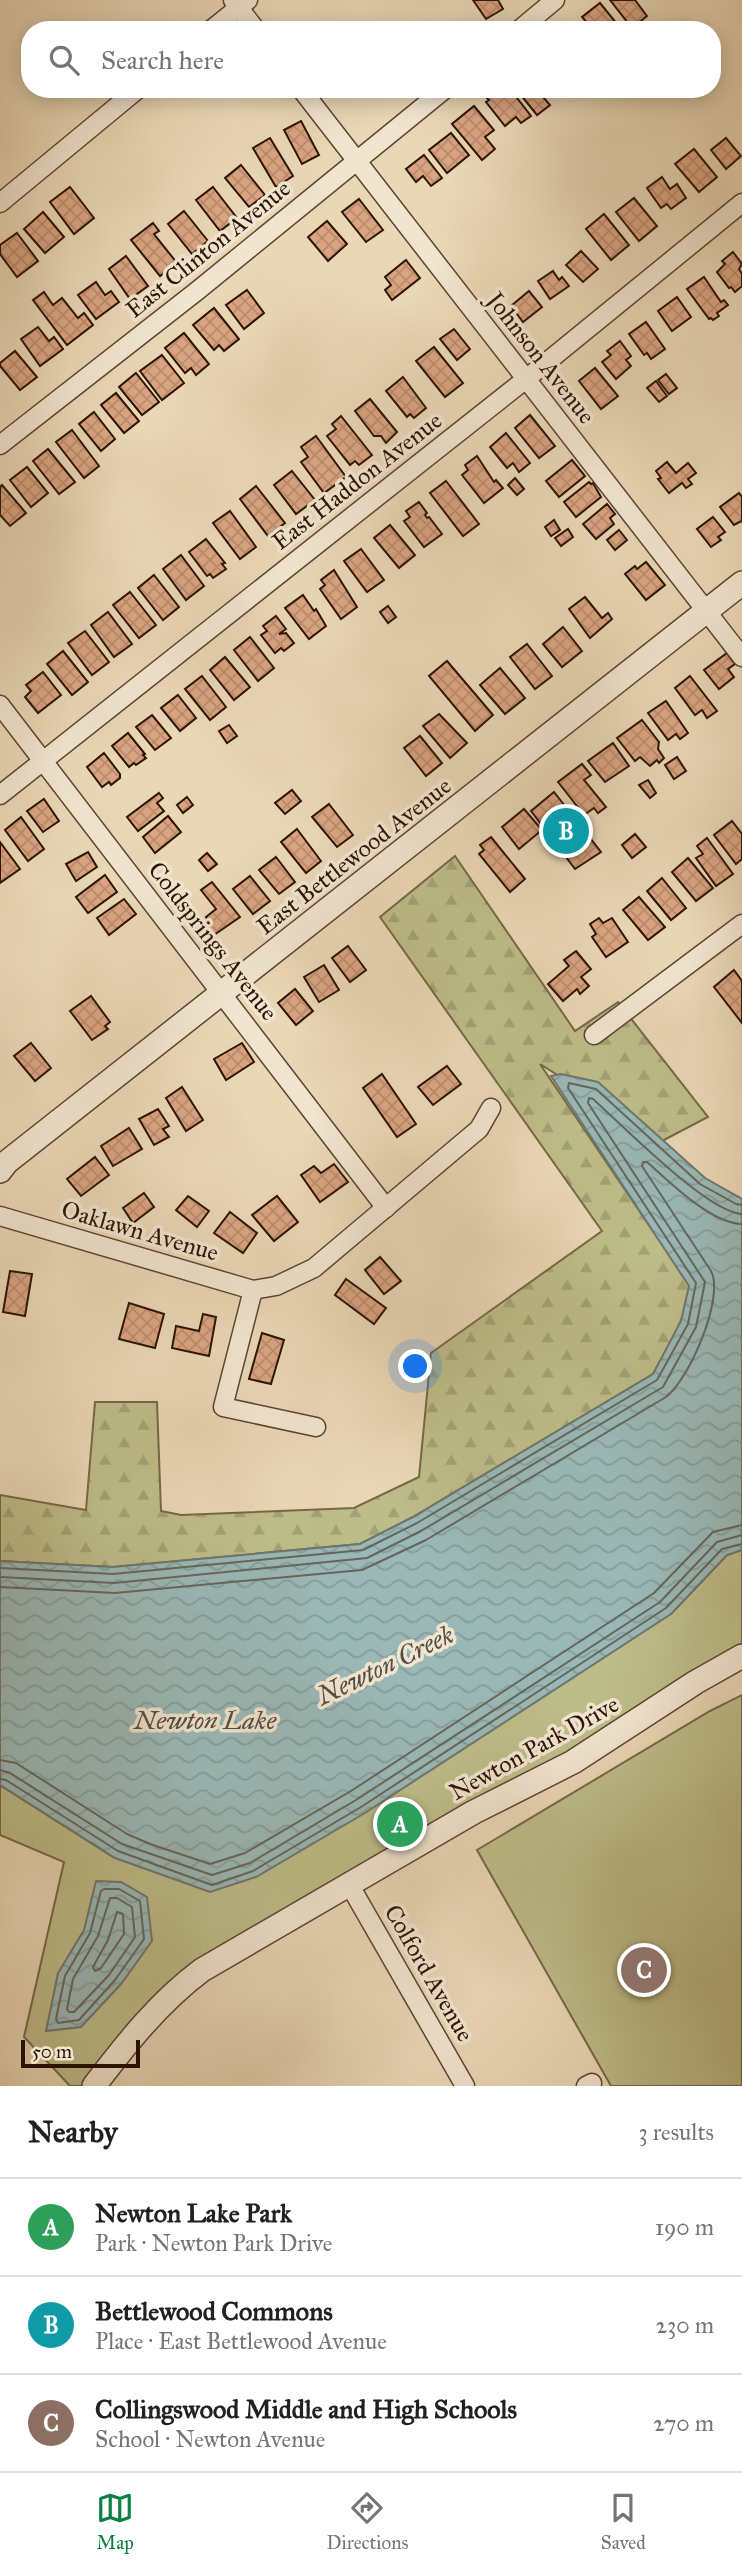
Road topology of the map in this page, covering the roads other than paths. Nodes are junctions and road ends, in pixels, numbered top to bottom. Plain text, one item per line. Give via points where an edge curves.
1 (555, 0) edge
2 (240, 2) edge
3 (220, 21) edge
4 (251, 21) edge
5 (530, 21) edge
6 (127, 98) edge
7 (308, 98) edge
8 (434, 98) edge
9 (356, 161) junction
10 (0, 203) edge
11 (742, 203) edge
12 (526, 379) junction
13 (0, 445) edge
14 (742, 583) edge
15 (706, 611) junction
16 (742, 657) edge
17 (0, 705) edge
18 (43, 761) junction
19 (0, 795) edge
20 (742, 924) edge
21 (222, 993) junction
22 (594, 1035) dead end
23 (491, 1108) dead end
24 (0, 1171) edge
25 (386, 1208) junction
26 (0, 1216) edge
27 (260, 1289) junction
28 (316, 1427) dead end
29 (742, 1656) edge
30 (349, 1884) junction
31 (94, 2086) edge
32 (466, 2086) edge

1 - 5 street
2 - 3 street
2 - 4 street
6 - 10 street
7 - 9 street, Johnson Avenue
8 - 9 street, East Clinton Avenue
9 - 12 street, Johnson Avenue
9 - 13 street, East Clinton Avenue
11 - 12 street, East Haddon Avenue
12 - 15 street, Johnson Avenue
12 - 18 street, East Haddon Avenue
14 - 15 street, East Bettlewood Avenue
15 - 16 street, Johnson Avenue
15 - 21 street, East Bettlewood Avenue
17 - 18 street, Coldsprings Avenue
18 - 19 street, East Haddon Avenue
18 - 21 street, Coldsprings Avenue
20 - 22 street
21 - 24 street, East Bettlewood Avenue
21 - 25 street, Coldsprings Avenue
23 - 25 street via 479,1129
25 - 27 street via 314,1268
26 - 27 street, Oaklawn Avenue
27 - 28 street via 223,1407
29 - 30 street, Newton Park Drive via 573,1762
30 - 31 street, Newton Park Drive via 222,1956 184,1983
30 - 32 street, Colford Avenue

